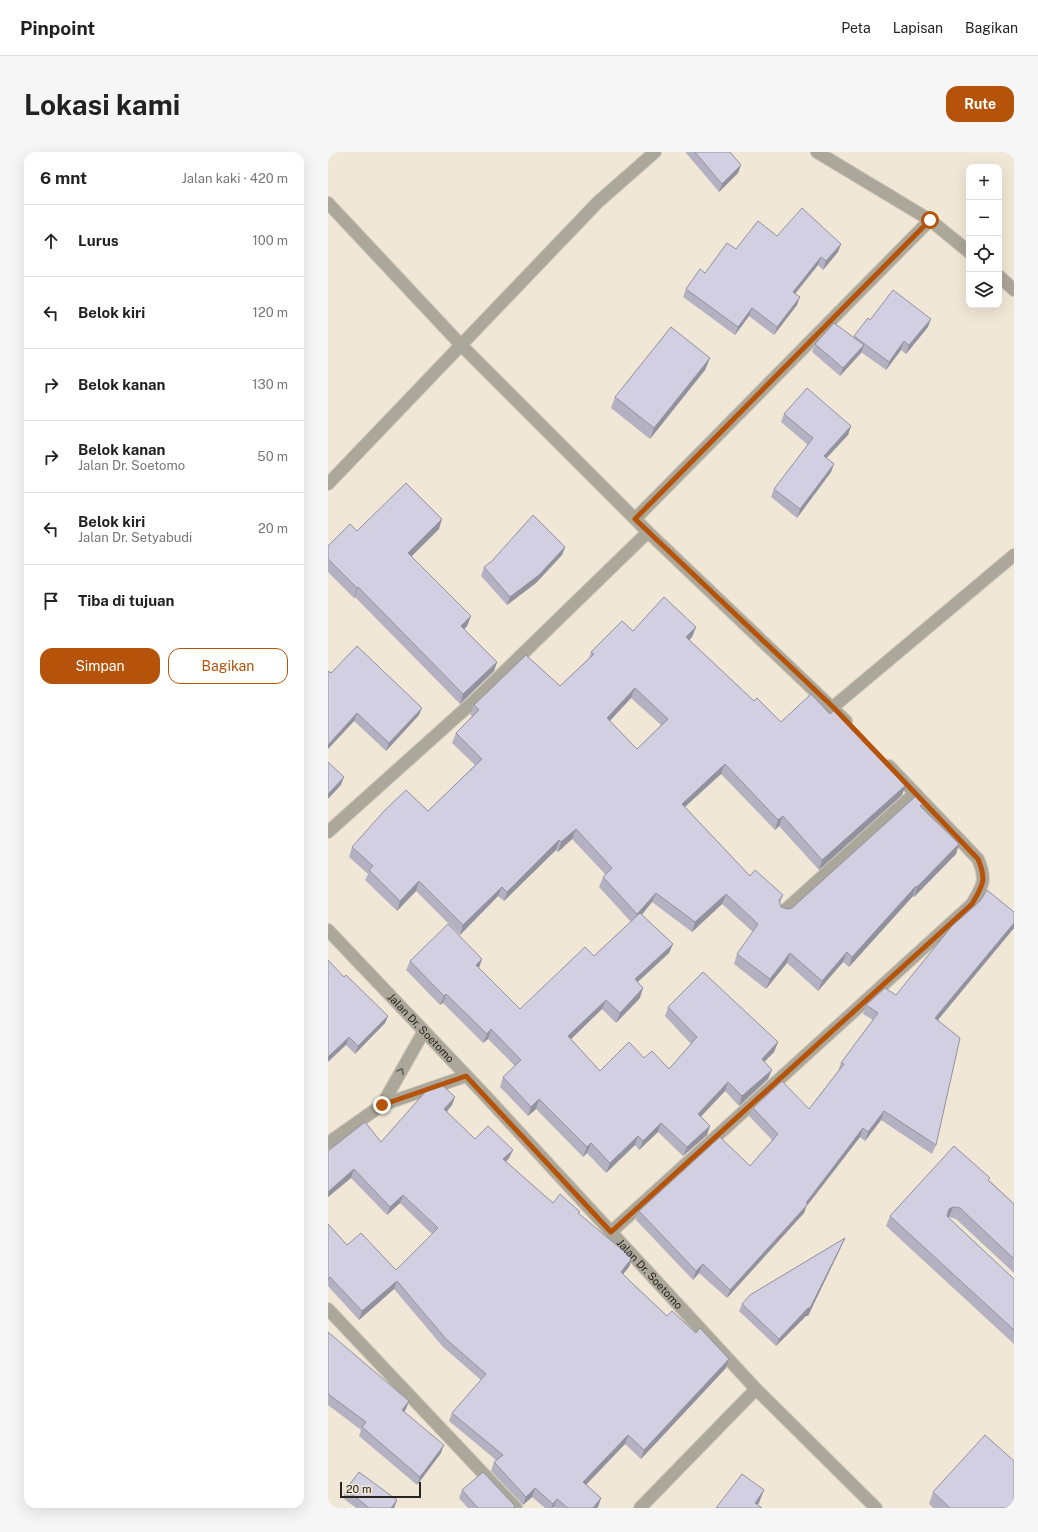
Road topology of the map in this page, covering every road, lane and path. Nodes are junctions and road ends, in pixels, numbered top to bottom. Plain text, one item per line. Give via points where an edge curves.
1 (655, 152) edge
2 (817, 152) edge
3 (328, 203) edge
4 (930, 220) junction
5 (966, 250) edge
6 (1002, 279) edge
7 (1014, 290) edge
8 (461, 345) junction
9 (328, 484) edge
10 (635, 519) junction
11 (648, 532) junction
12 (1013, 559) edge
13 (833, 707) junction
14 (855, 730) edge
15 (882, 759) edge
16 (915, 793) junction
17 (328, 832) edge
18 (783, 912) edge
19 (328, 930) edge
20 (424, 1031) junction
21 (466, 1076) junction
22 (382, 1105) junction
23 (328, 1143) edge
24 (611, 1232) junction
25 (330, 1314) edge
26 (756, 1389) junction
27 (516, 1508) edge
28 (640, 1508) edge
29 (876, 1508) edge

1 - 8 street via 598,202
2 - 4 street
3 - 8 street
4 - 5 street
4 - 10 street
6 - 7 street
8 - 9 street
8 - 10 street
10 - 11 street
11 - 13 street
11 - 17 street via 474,701
12 - 13 street
13 - 14 street
15 - 16 street
16 - 18 street
16 - 24 street via 978,859 984,873 981,888 972,904
19 - 20 street, Jalan Dr. Soetomo
20 - 21 street, Jalan Dr. Soetomo
22 -> 20 street
21 - 22 street
21 - 24 street, Jalan Dr. Soetomo
22 - 23 street
24 - 26 street, Jalan Dr. Soetomo
25 - 27 street
26 - 28 street
26 - 29 street, Jalan Dr. Soetomo

